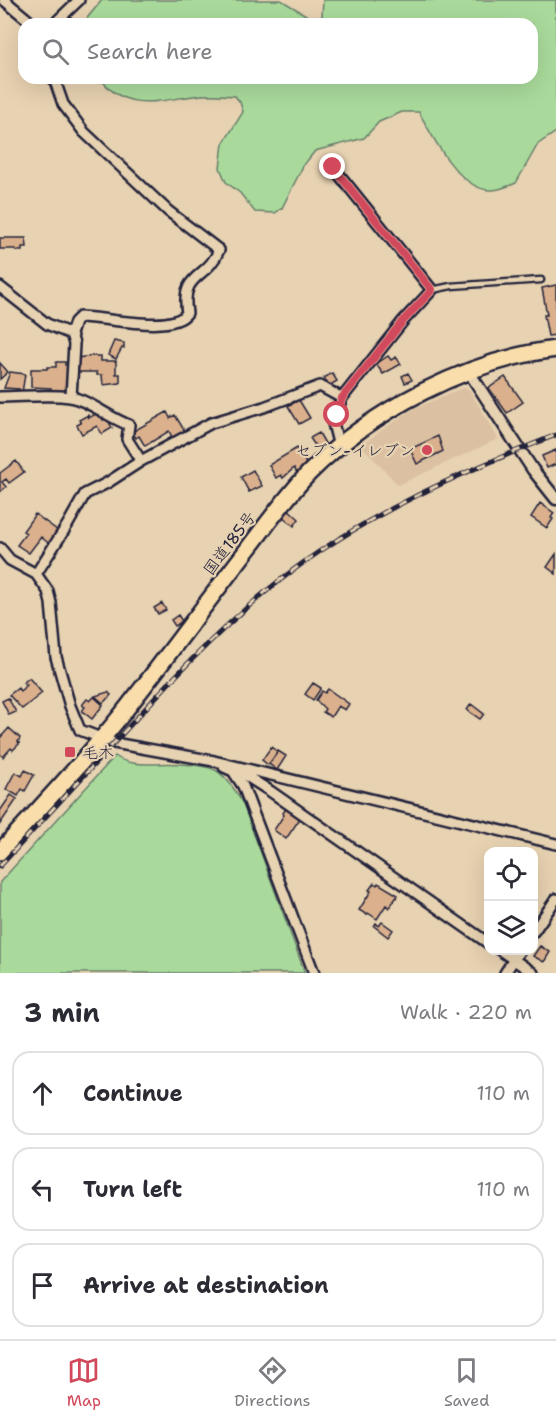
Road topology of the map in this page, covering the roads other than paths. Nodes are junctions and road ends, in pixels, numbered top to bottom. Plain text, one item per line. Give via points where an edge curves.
1 (4, 0) edge
2 (79, 0) edge
3 (26, 18) edge
4 (60, 18) edge
5 (56, 84) edge
6 (333, 167) dead end
7 (541, 280) dead end
8 (0, 287) edge
9 (432, 290) junction
10 (71, 334) junction
11 (556, 349) edge
12 (469, 372) junction
13 (0, 397) edge
14 (71, 397) junction
15 (342, 398) junction
16 (339, 447) junction
17 (141, 461) junction
18 (556, 499) edge
19 (0, 548) edge
20 (36, 574) junction
21 (101, 738) junction
22 (214, 761) junction
23 (240, 768) junction
24 (556, 844) edge
25 (0, 852) edge
26 (556, 899) edge
27 (538, 925) edge
28 (484, 940) edge
29 (506, 955) edge
30 (517, 955) edge
31 (514, 960) junction
32 (314, 973) edge
33 (505, 973) edge
34 (532, 973) edge

1 - 3 street
2 - 4 street
5 - 10 street via 63,104 84,132 168,211 219,250 215,260 188,287 187,313 180,320 144,323 80,317
6 - 9 street
7 - 9 lane
8 - 10 street via 47,324
9 - 15 street
10 - 14 street via 75,344
11 - 12 highway, 国道185号
12 - 16 highway, 国道185号 via 393,409
12 - 18 street
13 - 14 street
14 - 17 street via 129,425 128,439
15 - 16 street via 333,423
15 - 17 street via 320,386 211,423
16 - 21 highway, 国道185号 via 308,474 273,516
17 - 20 street via 85,494
19 - 20 street via 10,560
20 - 21 street via 48,591 56,657 70,706 80,730
21 - 22 street
21 - 25 highway, 国道185号
22 - 23 street
22 - 32 street via 233,771 243,786
23 - 24 street
23 - 28 street
26 - 27 street
29 - 31 street
30 - 31 street
31 - 33 street
31 - 34 street

